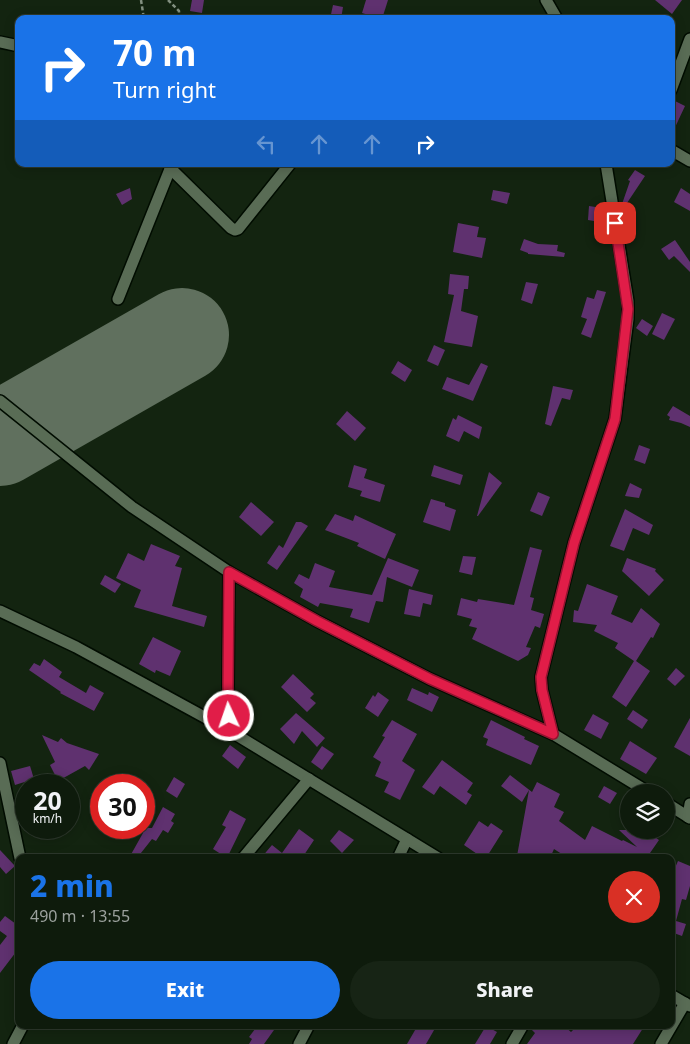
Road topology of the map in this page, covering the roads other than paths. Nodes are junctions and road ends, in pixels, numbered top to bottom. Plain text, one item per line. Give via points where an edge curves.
1 (546, 0) edge
2 (555, 15) edge
3 (690, 39) edge
4 (0, 42) edge
5 (15, 45) edge
6 (675, 79) edge
7 (675, 152) edge
8 (690, 161) edge
9 (171, 167) edge
10 (172, 167) edge
11 (288, 167) edge
12 (606, 167) edge
13 (118, 299) dead end
14 (0, 401) edge
15 (229, 572) junction
16 (0, 611) edge
17 (230, 731) junction
18 (553, 734) junction
19 (0, 763) edge
20 (309, 779) junction
21 (635, 784) edge
22 (690, 804) edge
23 (675, 809) edge
24 (689, 817) edge
25 (407, 839) junction
26 (19, 854) edge
27 (247, 854) edge
28 (400, 854) edge
29 (431, 854) edge
30 (675, 997) edge
31 (688, 1004) edge
32 (675, 1023) edge
33 (21, 1029) edge
34 (307, 1029) edge
35 (521, 1029) edge
36 (671, 1029) edge
37 (13, 1044) edge
38 (299, 1044) edge
39 (512, 1044) edge
40 (661, 1044) edge

1 - 2 street
3 - 6 street
4 - 5 street
7 - 8 street
9 - 13 street
10 - 11 street via 235,230
12 - 18 street via 628,301 628,319 615,419 574,543 541,677
14 - 15 street via 132,507
15 - 17 street
15 - 18 street via 430,679
16 - 17 street via 76,647
17 - 20 street
18 - 21 street
19 - 26 street
20 - 25 street
20 - 27 street
22 - 24 street
23 - 24 street
25 - 28 street
25 - 29 street
30 - 31 street
31 - 32 street
33 - 37 street
34 - 38 street
35 - 39 street
36 - 40 street

